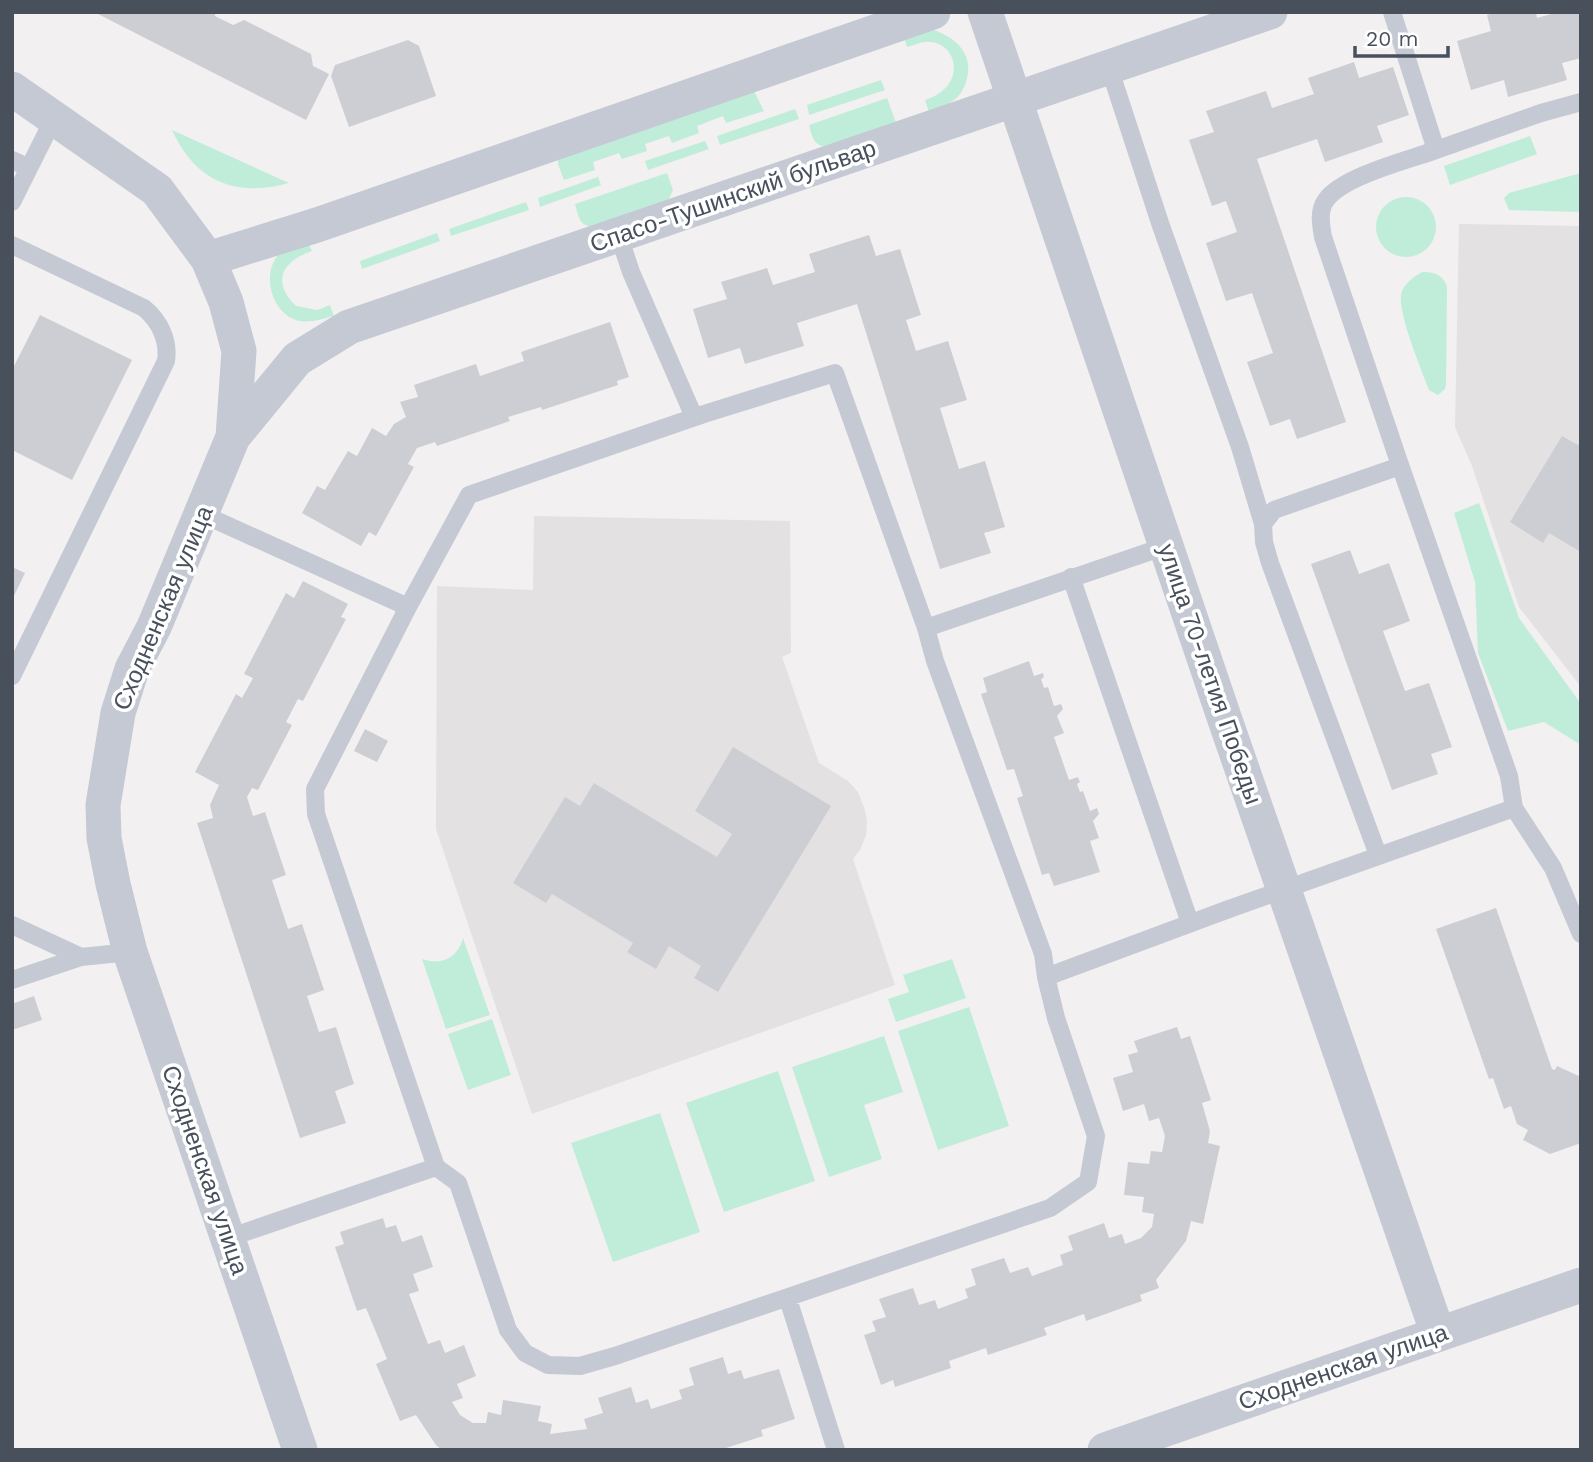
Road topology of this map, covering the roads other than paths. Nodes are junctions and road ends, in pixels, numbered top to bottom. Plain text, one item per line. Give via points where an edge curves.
1 (933, 12) edge
2 (985, 12) edge
3 (1270, 12) edge
4 (1392, 12) edge
5 (1109, 67) junction
6 (12, 89) edge
7 (1014, 99) junction
8 (1581, 102) edge
9 (54, 118) junction
10 (1436, 150) junction
11 (12, 160) edge
12 (29, 168) junction
13 (12, 202) edge
14 (619, 236) junction
15 (12, 245) edge
16 (208, 259) junction
17 (694, 417) junction
18 (233, 437) junction
19 (1400, 466) junction
20 (202, 514) junction
21 (1263, 524) junction
22 (1166, 546) junction
23 (1071, 577) junction
24 (408, 607) junction
25 (926, 628) junction
26 (12, 677) edge
27 (1514, 808) junction
28 (1378, 855) junction
29 (1283, 890) junction
30 (1190, 923) junction
31 (12, 925) edge
32 (1581, 934) edge
33 (130, 952) junction
34 (81, 957) junction
35 (1045, 977) junction
36 (12, 980) edge
37 (436, 1167) junction
38 (228, 1238) junction
39 (1581, 1285) edge
40 (788, 1299) junction
41 (1438, 1334) junction
42 (300, 1450) edge
43 (836, 1450) edge
44 (1105, 1450) edge

1 - 16 street
2 - 7 street, улица 70-летия Победы
3 - 5 street, Спасо-Тушинский бульвар
4 - 10 lane
5 - 7 street, Спасо-Тушинский бульвар
5 - 21 lane
6 - 9 street, Сходненская улица
7 - 14 street, Спасо-Тушинский бульвар
7 - 22 street, улица 70-летия Победы
8 - 10 lane
9 - 12 lane
9 - 16 street, Сходненская улица via 158,190
10 - 19 lane via 1368,173 1336,190 1325,201 1320,220
11 - 12 lane
12 - 13 lane
14 - 17 lane
14 - 18 street, Спасо-Тушинский бульвар via 349,327 297,359
15 - 26 lane via 144,308 159,326 167,352
16 - 18 street, Сходненская улица via 239,351
17 - 24 lane via 469,495
17 - 25 lane via 835,373
18 - 20 street, Сходненская улица
19 - 21 lane via 1274,510
19 - 27 lane via 1509,776
20 - 24 lane
20 - 33 street, Сходненская улица via 132,669 109,765 104,838
21 - 28 lane via 1270,563
22 - 23 lane
22 - 29 street, улица 70-летия Победы
23 - 25 lane
23 - 30 lane
24 - 37 lane via 315,789 316,814
25 - 35 lane via 1043,954
27 - 28 lane
27 - 32 lane via 1553,868
28 - 29 lane
29 - 30 lane
29 - 41 street, улица 70-летия Победы
30 - 35 lane
31 - 34 lane
33 - 34 lane
33 - 38 street, Сходненская улица
34 - 36 lane
35 - 40 lane via 1096,1136 1088,1182 1050,1208
37 - 38 lane
37 - 40 lane via 458,1183 508,1329 525,1353 548,1365 580,1366
38 - 42 street, Сходненская улица
39 - 41 street, Сходненская улица
40 - 43 lane
41 - 44 street, Сходненская улица

